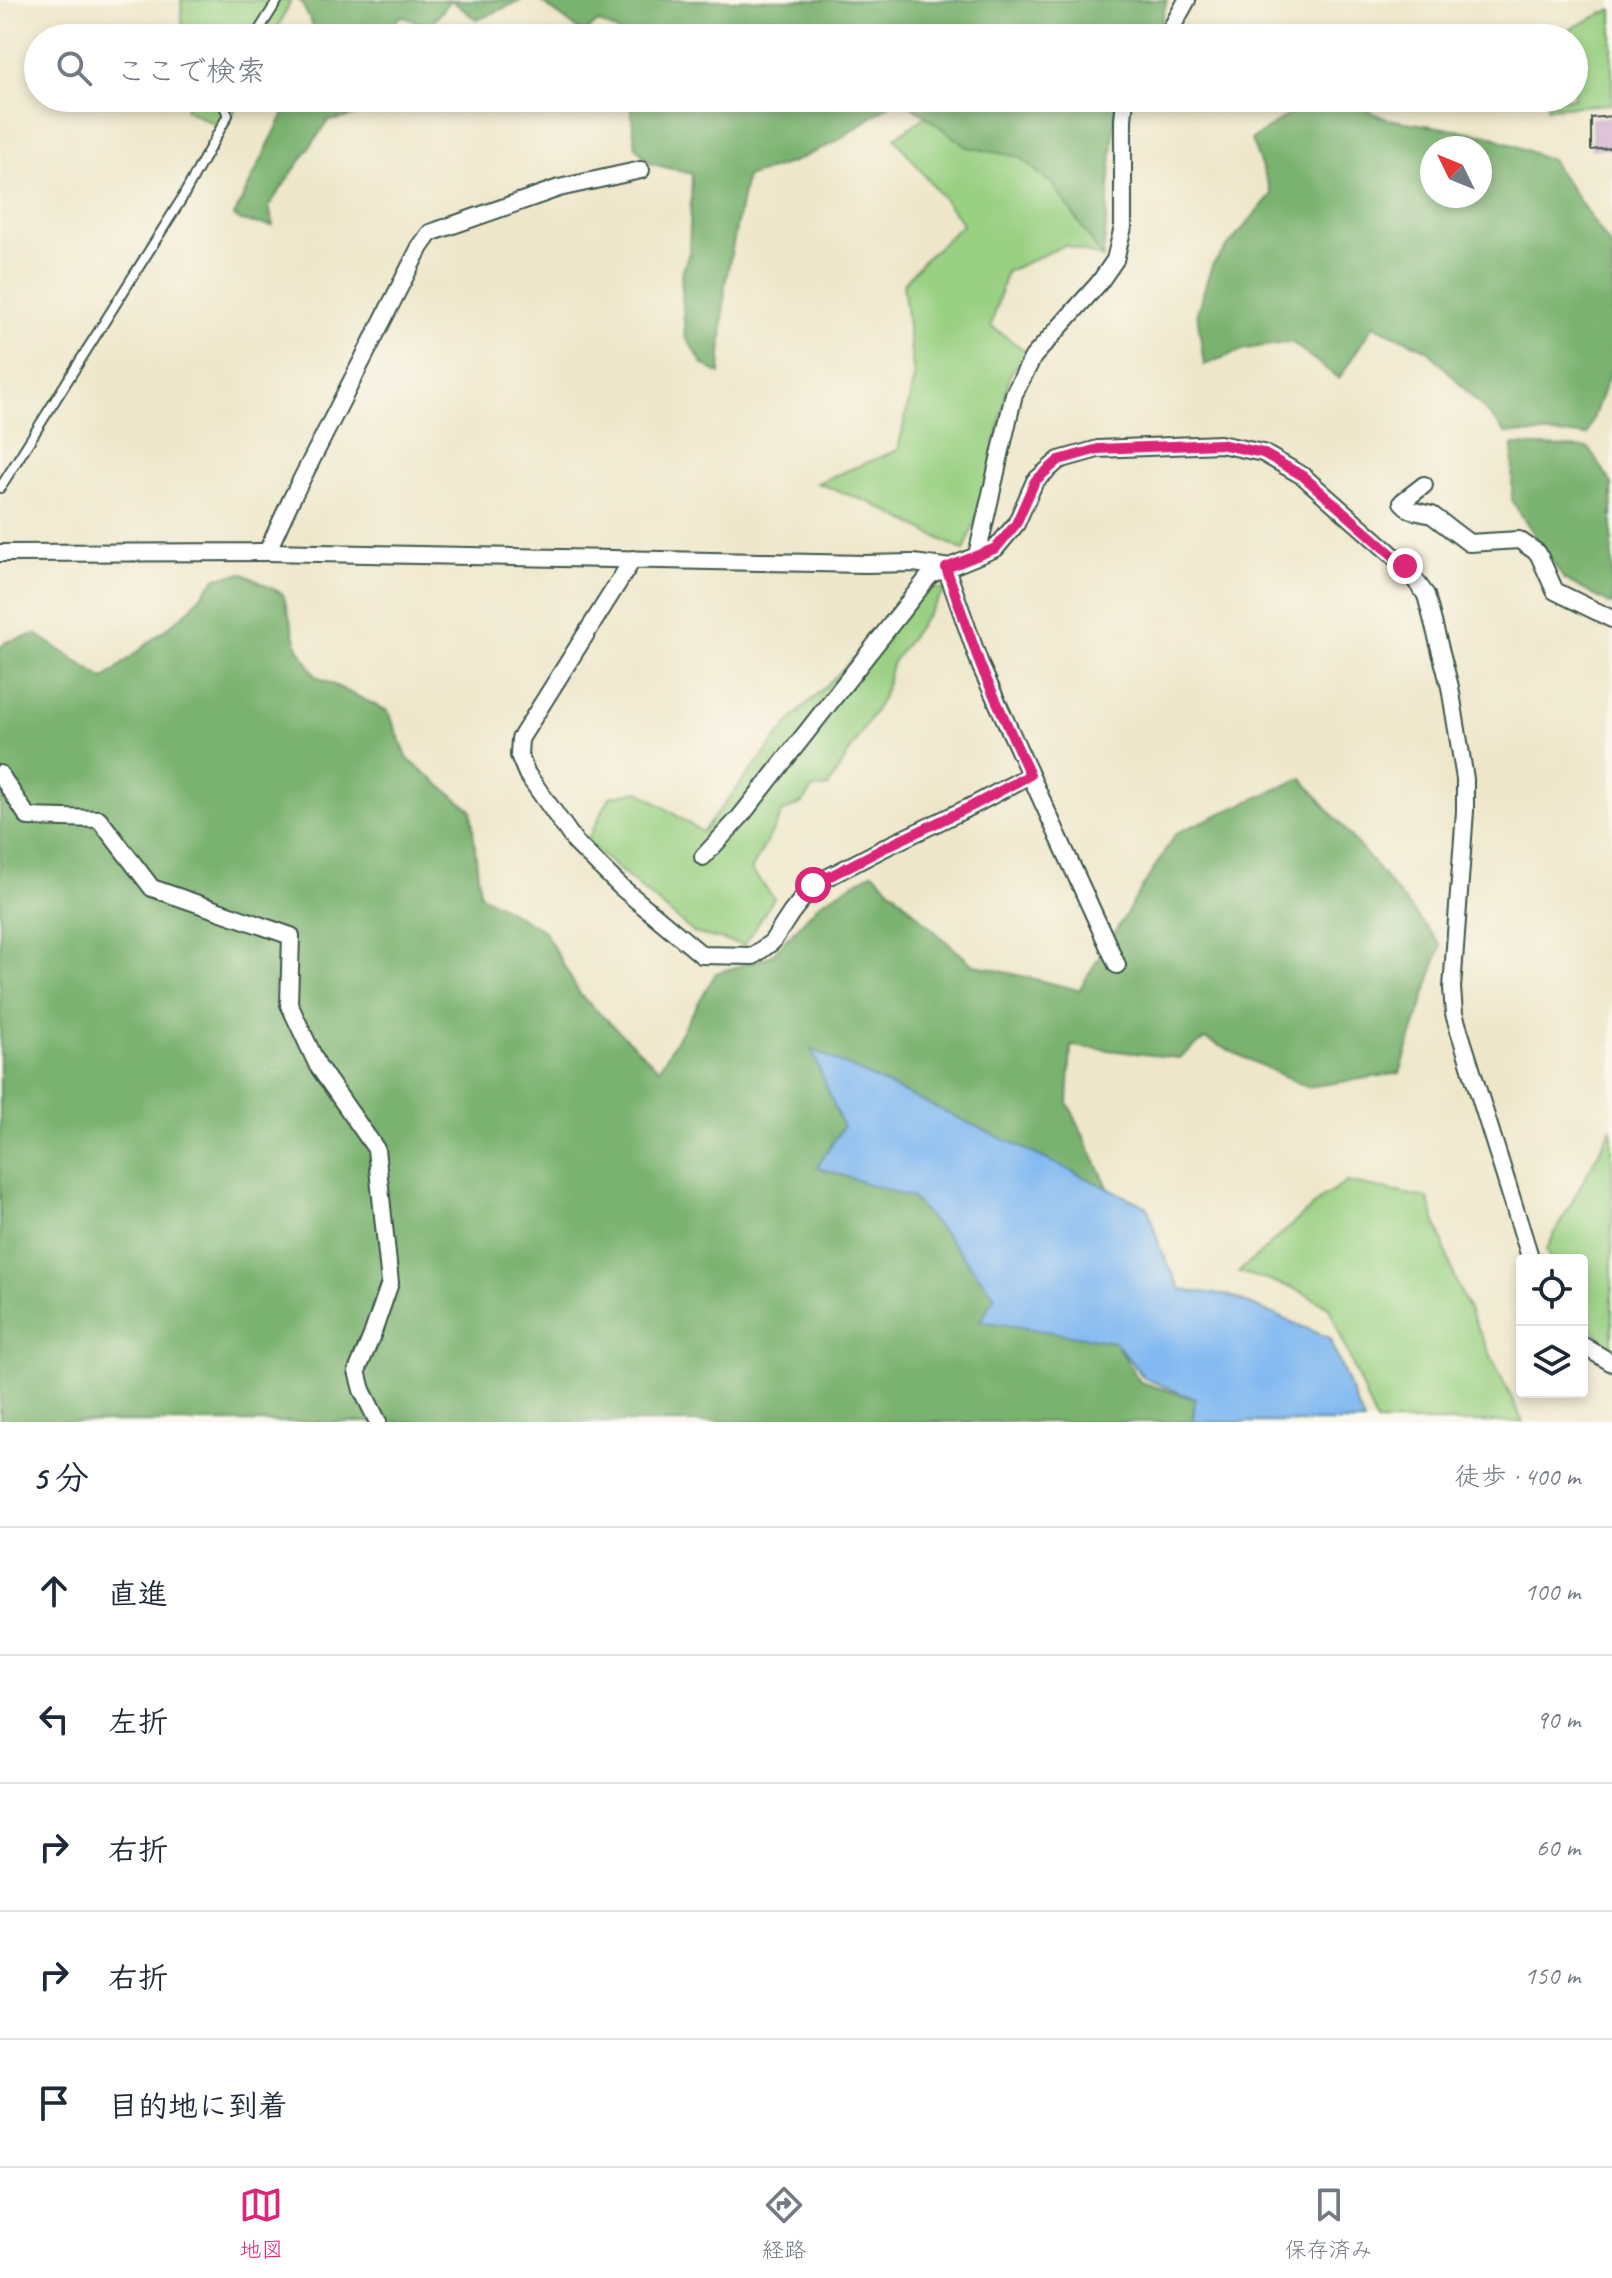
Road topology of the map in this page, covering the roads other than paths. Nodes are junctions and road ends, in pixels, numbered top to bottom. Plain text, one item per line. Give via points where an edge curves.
1 (278, 0) edge
2 (1187, 0) edge
3 (263, 24) edge
4 (1174, 24) edge
5 (227, 112) edge
6 (1124, 112) edge
7 (641, 170) dead end
8 (1424, 485) dead end
9 (0, 488) edge
10 (267, 552) junction
11 (0, 553) edge
12 (977, 555) junction
13 (633, 559) junction
14 (946, 568) junction
15 (1612, 619) edge
16 (0, 774) edge
17 (1030, 775) junction
18 (703, 857) dead end
19 (1117, 965) dead end
20 (1529, 1254) edge
21 (1588, 1349) edge
22 (1612, 1363) edge
23 (378, 1422) edge

1 - 3 lane
2 - 4 street
5 - 9 lane via 181,200
6 - 12 street via 1123,227 1115,260 1033,357 1014,394
7 - 10 street via 559,188 430,233
8 - 15 street via 1402,502 1410,510 1432,515 1469,543 1519,540 1538,553 1555,591
10 - 11 street
10 - 13 street
12 - 14 street
12 - 20 street via 996,548 1016,524 1035,481 1059,460 1098,449 1220,444 1263,453 1303,476 1405,566 1426,595 1450,687 1465,779 1454,1014
13 - 14 street via 913,563
13 - 17 street via 520,739 519,755 576,843 702,955 753,956 772,942 813,885
14 - 17 street via 981,667
14 - 18 street via 930,575
16 - 23 street via 28,817 99,819 152,888 291,936 289,1004 318,1066 376,1149 390,1283 357,1371
17 - 19 street
21 - 22 street

